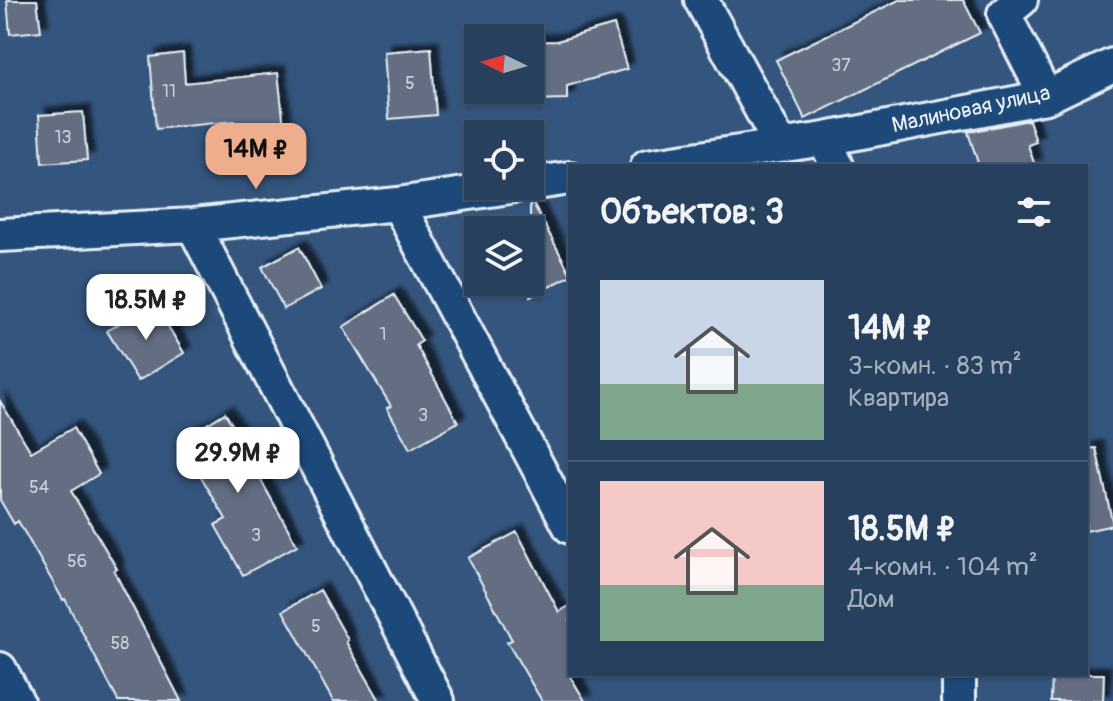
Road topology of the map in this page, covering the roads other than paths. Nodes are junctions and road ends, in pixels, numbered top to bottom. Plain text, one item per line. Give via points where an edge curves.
1 (701, 0) edge
2 (1021, 0) edge
3 (1113, 65) edge
4 (1046, 97) junction
5 (781, 146) junction
6 (831, 152) edge
7 (660, 164) edge
8 (568, 178) edge
9 (544, 182) edge
10 (464, 194) edge
11 (398, 204) junction
12 (193, 225) junction
13 (0, 235) edge
14 (568, 523) edge
15 (0, 669) edge
16 (959, 676) edge
17 (17, 701) edge
18 (438, 701) edge
19 (959, 701) edge

1 - 5 street
2 - 4 street via 1004,14
3 - 4 street, Малиновая улица
4 - 6 street, Малиновая улица
5 - 6 street, Малиновая улица
5 - 7 street, Малиновая улица
8 - 9 street
10 - 11 street
11 - 12 street
11 - 14 street
12 - 13 street
12 - 18 street
15 - 17 street
16 - 19 street

